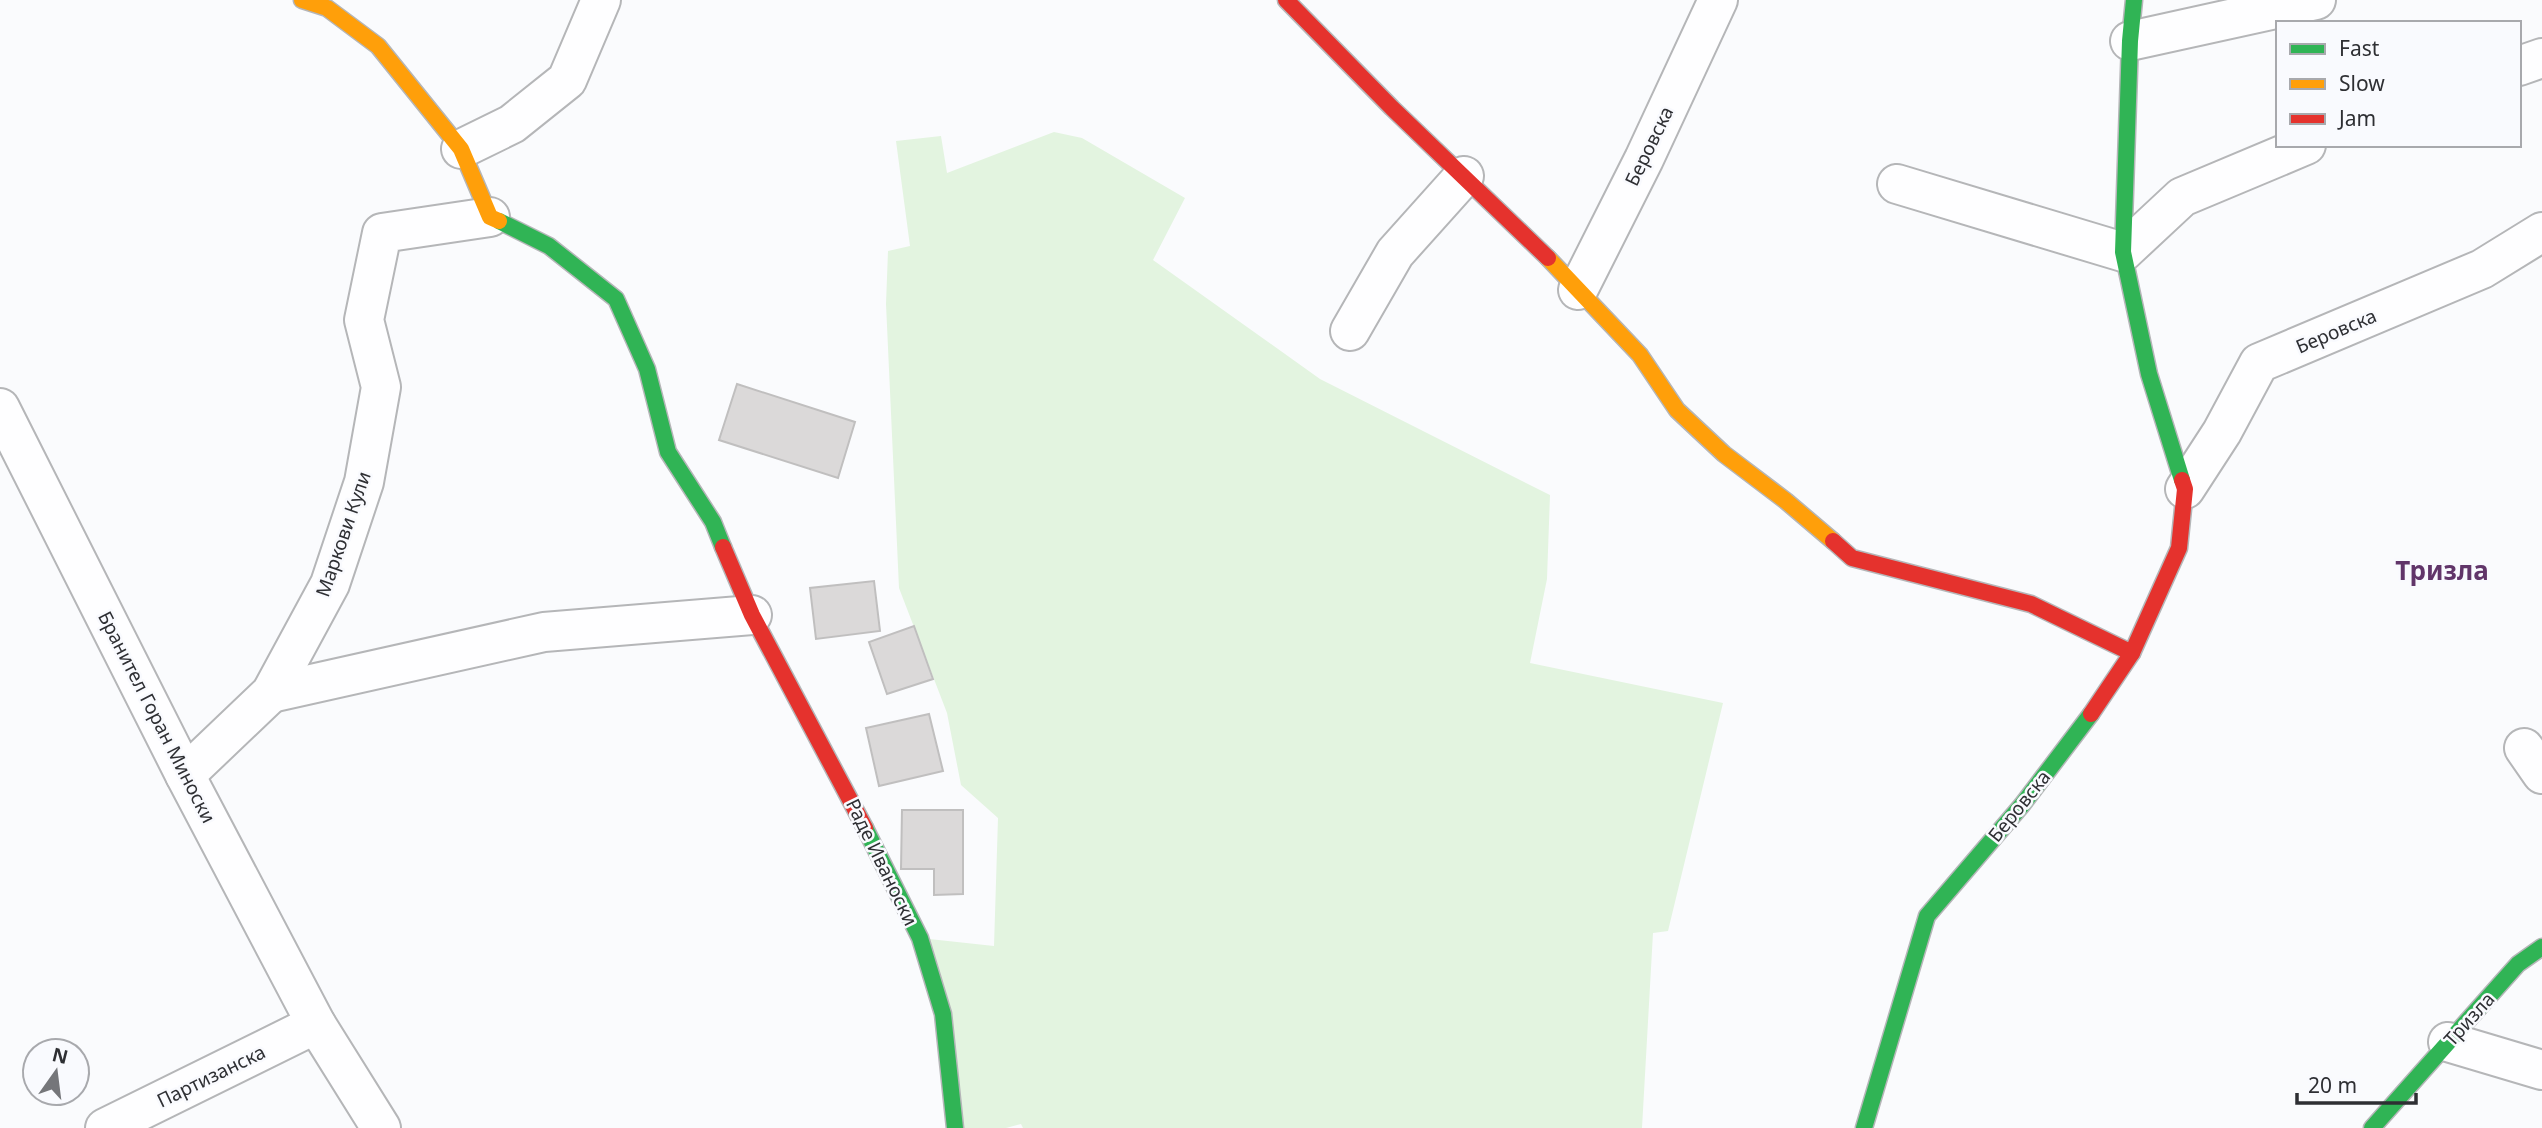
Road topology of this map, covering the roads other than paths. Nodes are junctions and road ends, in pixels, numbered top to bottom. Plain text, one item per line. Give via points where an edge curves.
1 (302, 0) edge
2 (601, 0) edge
3 (1286, 0) edge
4 (1718, 0) edge
5 (2134, 0) edge
6 (2316, 0) edge
7 (2130, 41) junction
8 (2542, 58) edge
9 (2521, 65) edge
10 (2301, 147) edge
11 (461, 149) junction
12 (1464, 176) junction
13 (1897, 184) dead end
14 (490, 216) junction
15 (2542, 232) edge
16 (2123, 252) junction
17 (1578, 290) junction
18 (1350, 331) dead end
19 (0, 408) edge
20 (2185, 489) junction
21 (752, 615) junction
22 (2132, 653) junction
23 (271, 693) junction
24 (186, 775) junction
25 (2542, 947) edge
26 (316, 1024) junction
27 (2448, 1042) junction
28 (2542, 1070) edge
29 (105, 1128) edge
30 (381, 1128) edge
31 (955, 1128) edge
32 (1864, 1128) edge
33 (2372, 1128) edge

1 - 11 street via 327,8 378,46
2 - 11 street via 566,80 512,124
3 - 12 street
4 - 17 street, Беровска
5 - 7 street, Беровска
6 - 7 street
7 - 16 street, Беровска
8 - 9 street
10 - 16 street via 2182,197
11 - 14 street
12 - 17 street
12 - 18 street via 1395,253
13 - 16 street
14 - 21 street, Раде Иваноски via 549,246 616,299 647,369 668,452 713,522
14 - 23 street, Маркови Кули via 382,233 364,320 381,387 364,482 330,584
15 - 20 street, Беровска via 2482,269 2259,363
16 - 20 street, Беровска via 2149,374
17 - 22 street via 1640,355 1677,410 1853,558 2031,604
19 - 24 street, Бранител Горан Миноски
20 - 22 street, Беровска via 2179,548
21 - 23 street via 544,632
21 - 31 street, Раде Иваноски via 920,938 943,1014
22 - 32 street, Беровска via 2022,805 1927,916
23 - 24 street, Маркови Кули
24 - 26 street, Бранител Горан Миноски
25 - 27 street, Тризла via 2518,964
26 - 29 street, Партизанска
26 - 30 street, Бранител Горан Миноски
27 - 28 street
27 - 33 street, Тризла

